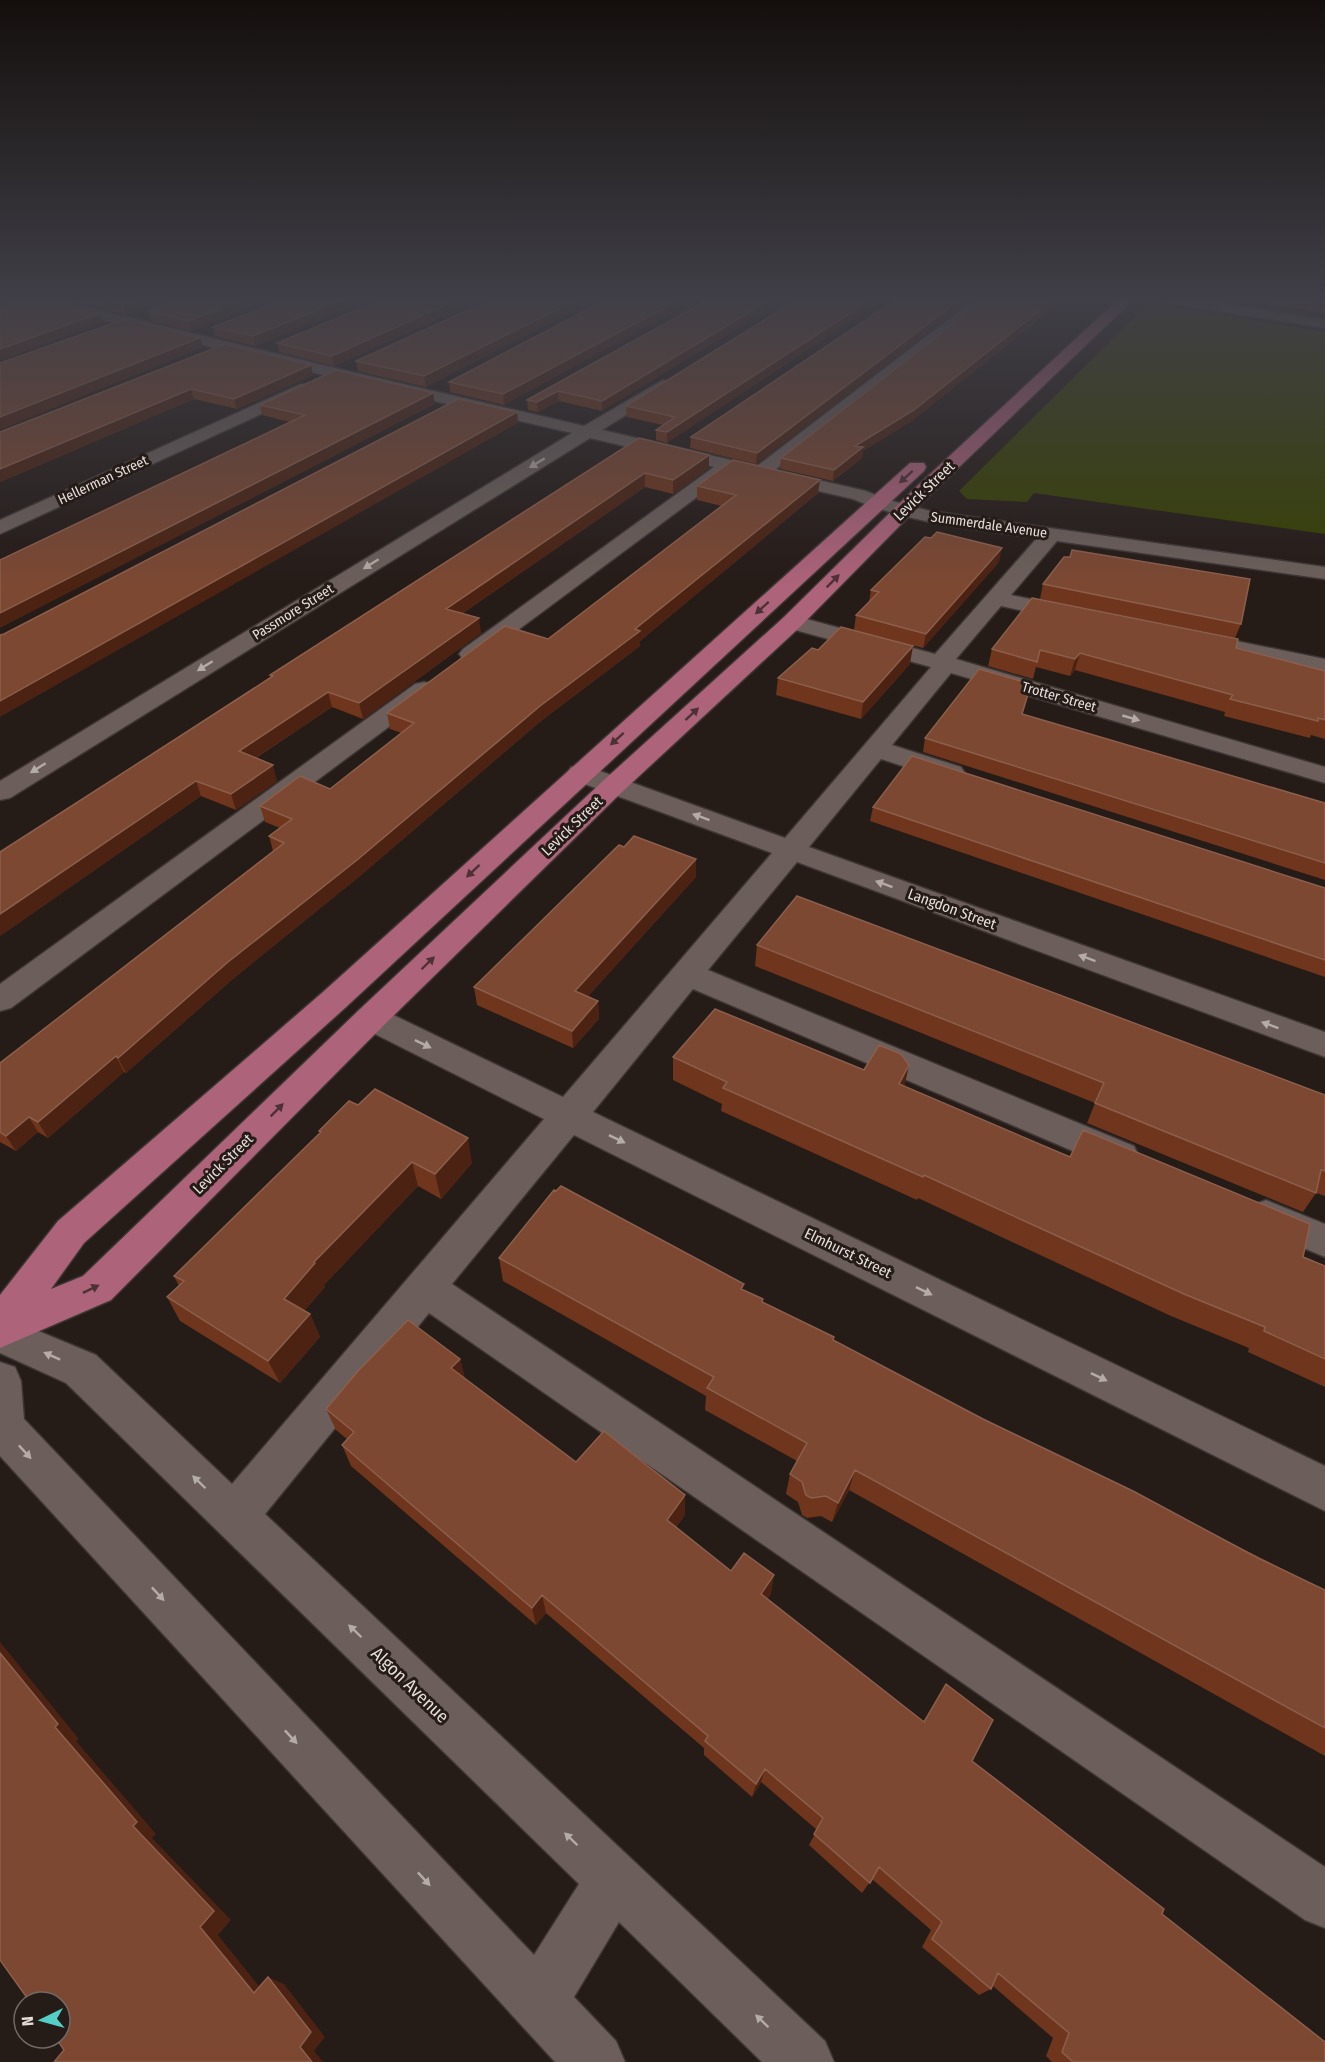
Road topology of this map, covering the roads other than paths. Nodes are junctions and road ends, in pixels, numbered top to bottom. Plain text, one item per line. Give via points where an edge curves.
1 (291, 393) edge
2 (453, 393) edge
3 (457, 393) edge
4 (650, 393) edge
5 (862, 393) edge
6 (999, 393) edge
7 (1027, 393) edge
8 (529, 400) edge
9 (508, 412) junction
10 (426, 417) edge
11 (587, 432) junction
12 (688, 439) dead end
13 (669, 452) junction
14 (728, 465) junction
15 (759, 472) junction
16 (878, 503) junction
17 (904, 510) junction
18 (0, 528) edge
19 (1052, 534) junction
20 (1325, 573) edge
21 (997, 599) junction
22 (1091, 618) edge
23 (792, 622) junction
24 (1173, 635) edge
25 (943, 664) junction
26 (1325, 666) edge
27 (875, 748) junction
28 (580, 773) junction
29 (1325, 775) edge
30 (976, 781) edge
31 (614, 786) junction
32 (0, 792) edge
33 (790, 850) junction
34 (687, 974) junction
35 (0, 1000) edge
36 (371, 1018) junction
37 (1325, 1045) edge
38 (570, 1116) junction
39 (1149, 1167) edge
40 (1237, 1204) edge
41 (1325, 1241) edge
42 (425, 1288) junction
43 (0, 1330) edge
44 (0, 1381) edge
45 (1325, 1489) edge
46 (234, 1516) junction
47 (614, 1879) junction
48 (1325, 1900) edge
49 (538, 2002) junction
50 (595, 2062) edge
51 (804, 2062) edge

1 - 18 street, Hellerman Street
2 - 10 street
3 - 9 street, Summerdale Avenue
4 - 11 street, Passmore Street
5 - 15 street
6 -> 16 main road, Levick Street
7 - 17 main road, Levick Street
8 - 9 street
9 - 11 street, Summerdale Avenue
11 - 13 street, Summerdale Avenue
11 -> 32 street, Passmore Street
12 - 13 street
13 - 14 street, Summerdale Avenue
14 - 15 street, Summerdale Avenue
14 - 35 street
15 - 16 street, Summerdale Avenue via 860,495
16 - 17 street, Summerdale Avenue
16 -> 28 main road, Levick Street
17 - 19 street, Summerdale Avenue via 928,517
23 -> 17 main road, Levick Street
19 - 20 street, Summerdale Avenue
19 - 21 street
21 - 22 street
21 - 25 street
23 - 25 street, Trotter Street
31 -> 23 main road, Levick Street
24 - 26 street
25 - 27 street
25 -> 29 street, Trotter Street
27 - 30 street
27 - 33 street
28 - 31 street, Langdon Street
28 -> 43 main road, Levick Street via 334,1000 71,1232
33 -> 31 street, Langdon Street
36 -> 31 main road, Levick Street
33 - 34 street
37 -> 33 street, Langdon Street
34 - 38 street
34 - 39 street
36 -> 38 street, Elmhurst Street
43 -> 36 main road, Levick Street via 97,1288
38 - 42 street
38 -> 45 street, Elmhurst Street
40 - 41 street
42 - 46 street
42 - 48 street
46 -> 43 street, Algon Avenue via 81,1369
44 -> 49 street via 3,1428
47 -> 46 street, Algon Avenue
47 - 49 street
51 -> 47 street, Algon Avenue
49 - 50 street

